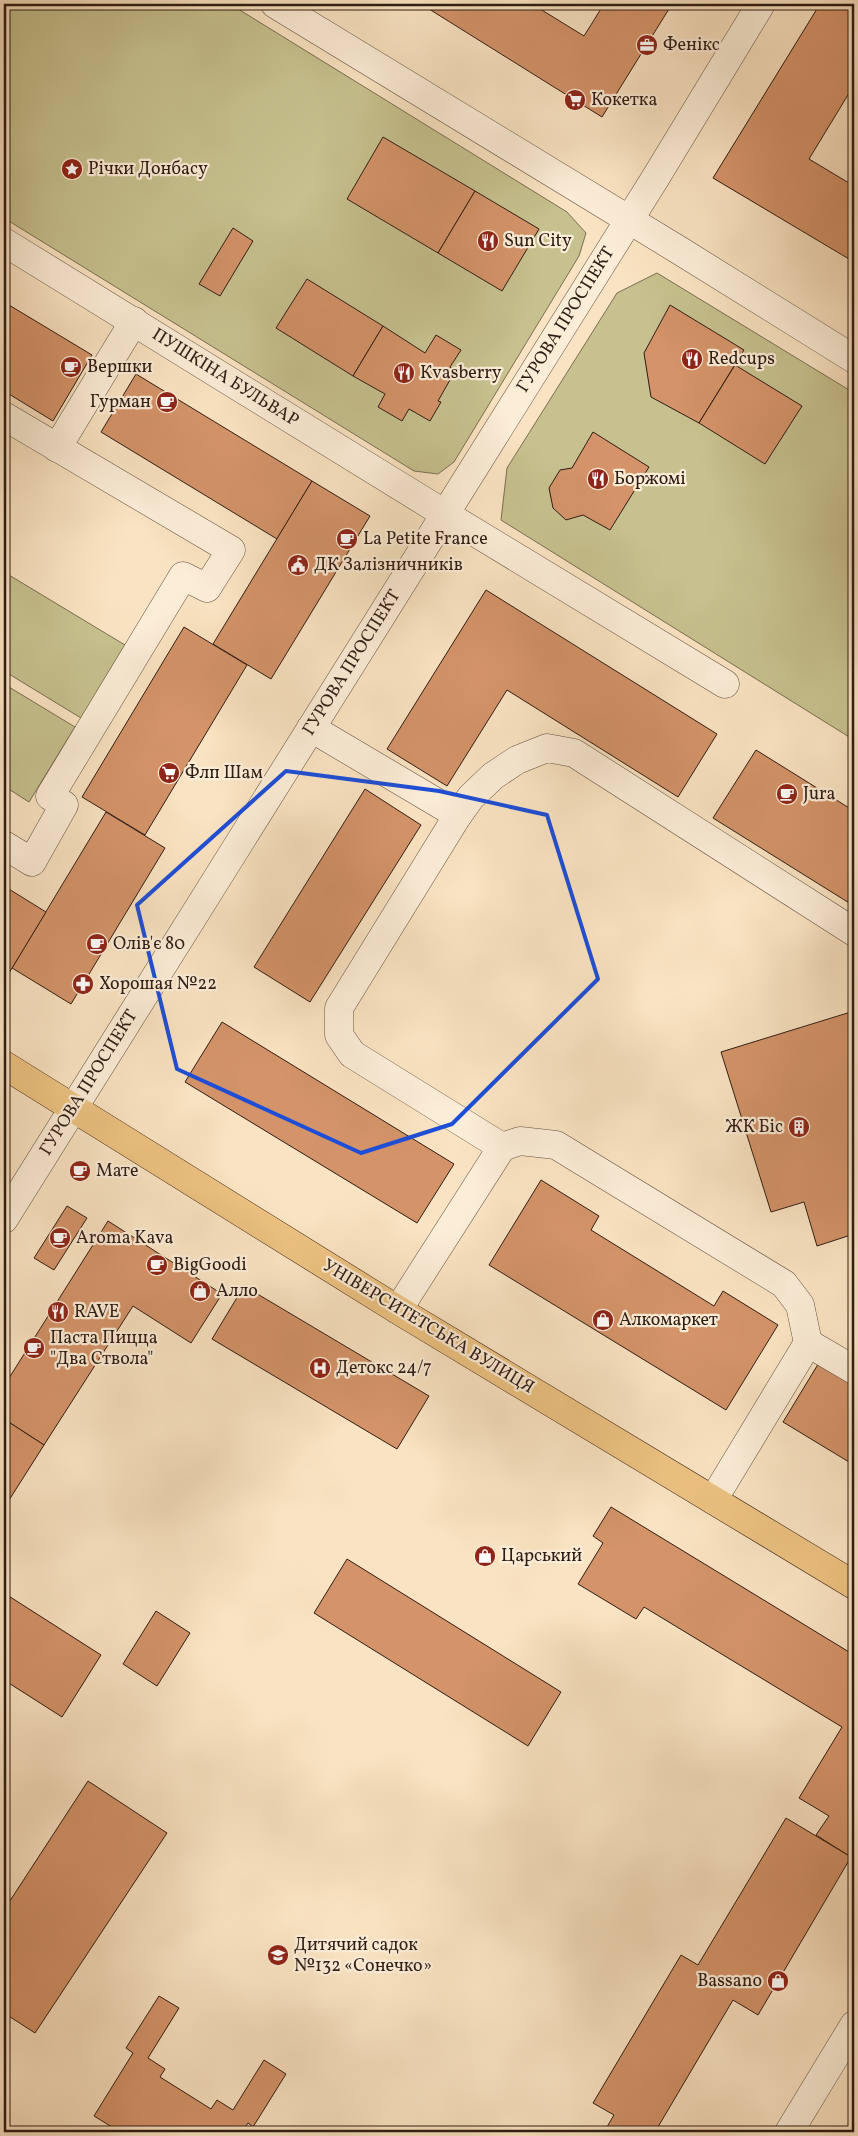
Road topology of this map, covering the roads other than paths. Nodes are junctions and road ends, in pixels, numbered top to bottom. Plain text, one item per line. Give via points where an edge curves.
1 (275, 4) edge
2 (761, 4) edge
3 (629, 220) junction
4 (4, 242) edge
5 (134, 321) junction
6 (854, 359) edge
7 (4, 416) edge
8 (57, 448) junction
9 (445, 514) junction
10 (725, 684) dead end
11 (311, 728) junction
12 (458, 815) junction
13 (4, 845) edge
14 (854, 932) edge
15 (4, 1065) edge
16 (73, 1107) junction
17 (502, 1147) junction
18 (4, 1219) edge
19 (398, 1310) junction
20 (808, 1343) junction
21 (854, 1370) edge
22 (714, 1500) junction
23 (854, 1585) edge
24 (854, 2025) edge
25 (789, 2132) edge

1 - 3 street
2 - 3 street, ГУРОВА ПРОСПЕКТ
3 - 6 street
3 - 9 street, ГУРОВА ПРОСПЕКТ
4 - 5 street, ПУШКІНА БУЛЬВАР
5 - 8 street
5 - 9 street, ПУШКІНА БУЛЬВАР
7 - 8 street
8 - 13 street via 231,550 207,588 183,576 50,796 64,805 32,862
9 - 10 street, ПУШКІНА БУЛЬВАР
9 - 11 street, ГУРОВА ПРОСПЕКТ
11 - 12 street
11 - 16 street, ГУРОВА ПРОСПЕКТ
12 - 14 street via 493,776 517,760 547,748 574,753
12 - 17 street via 352,983 339,1008 339,1035 352,1054
15 - 16 main road, УНІВЕРСИТЕТСЬКА ВУЛИЦЯ
16 - 18 street, ГУРОВА ПРОСПЕКТ
16 - 19 main road, УНІВЕРСИТЕТСЬКА ВУЛИЦЯ
17 - 19 street
17 - 20 street via 520,1141 556,1145 784,1284 800,1305
19 - 22 main road, УНІВЕРСИТЕТСЬКА ВУЛИЦЯ
20 - 21 street
20 - 22 street
22 - 23 main road, УНІВЕРСИТЕТСЬКА ВУЛИЦЯ
24 - 25 street

